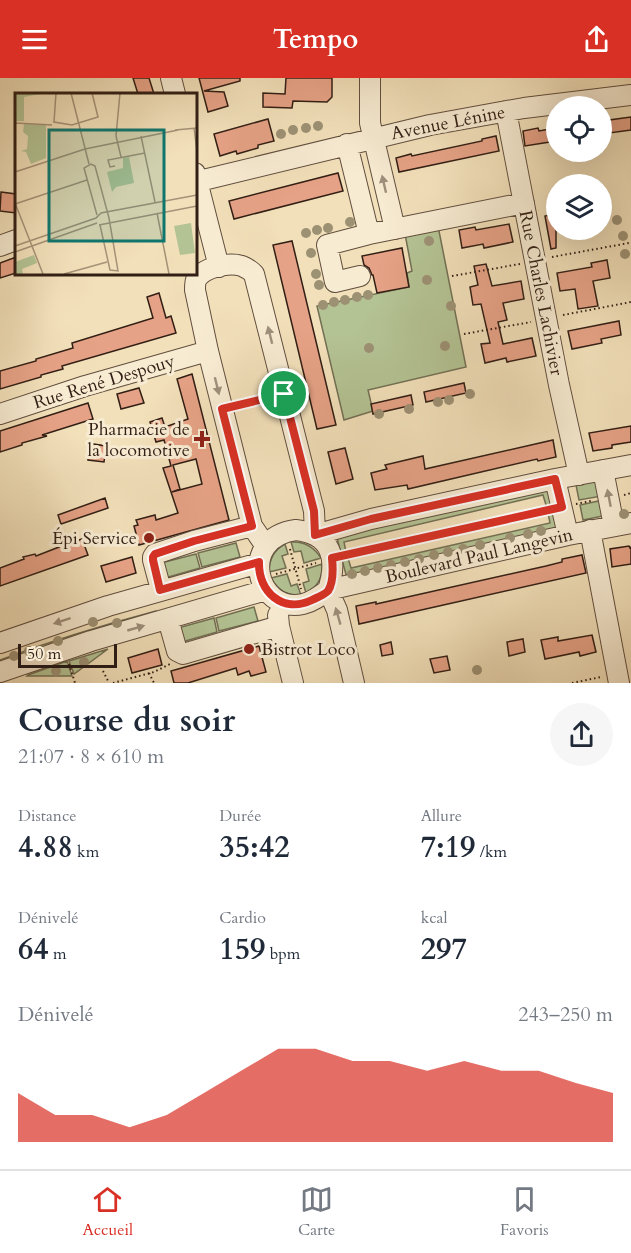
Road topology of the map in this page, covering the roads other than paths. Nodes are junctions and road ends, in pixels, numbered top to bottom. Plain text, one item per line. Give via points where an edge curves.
1 (171, 78) edge
2 (370, 78) edge
3 (631, 84) edge
4 (175, 93) edge
5 (631, 95) edge
6 (515, 110) junction
7 (373, 138) junction
8 (346, 144) junction
9 (196, 179) edge
10 (524, 203) junction
11 (395, 229) junction
12 (369, 234) junction
13 (15, 240) edge
14 (0, 246) edge
15 (219, 267) junction
16 (360, 276) dead end
17 (208, 351) junction
18 (0, 414) edge
19 (631, 465) edge
20 (603, 470) junction
21 (579, 475) junction
22 (555, 479) junction
23 (623, 524) edge
24 (252, 526) junction
25 (590, 530) junction
26 (315, 535) junction
27 (568, 535) junction
28 (266, 575) junction
29 (160, 590) junction
30 (328, 590) junction
31 (168, 619) junction
32 (279, 626) junction
33 (0, 643) edge
34 (0, 672) edge
35 (293, 683) edge
36 (354, 683) edge
37 (619, 683) edge

1 - 4 street
2 - 7 street
3 - 6 street, Avenue Lénine via 589,90
5 - 6 street, Avenue Lénine
6 - 7 street, Avenue Lénine
6 - 10 street, Rue Charles Lachivier
7 - 8 street, Avenue Lénine
11 -> 7 street, Avenue Lénine
8 - 9 street, Avenue Lénine
8 - 12 street
9 - 15 street
10 - 11 street
10 - 21 street, Rue Charles Lachivier
11 - 12 street
12 - 16 street via 327,244 335,282
13 - 14 street
15 - 17 street via 195,282
26 -> 15 street via 314,511 254,274 239,265
17 - 18 street, Rue René Despouy
17 -> 24 street
19 - 20 street
20 - 21 street
23 -> 20 street via 608,498
21 - 22 street
22 - 26 street
22 - 27 street
23 - 25 street, Boulevard Paul Langevin
24 - 28 street
24 - 29 street via 155,554
25 - 27 street, Boulevard Paul Langevin
25 - 37 street
26 - 28 street via 296,530 277,535
26 - 30 street via 332,558
27 - 30 street, Boulevard Paul Langevin
28 - 29 street
28 - 30 street, Boulevard Paul Langevin via 286,604 305,604
28 - 31 street
28 - 32 street
29 -> 33 street
36 -> 30 street via 337,609
31 - 32 street via 181,654
34 -> 31 street
32 - 35 street

